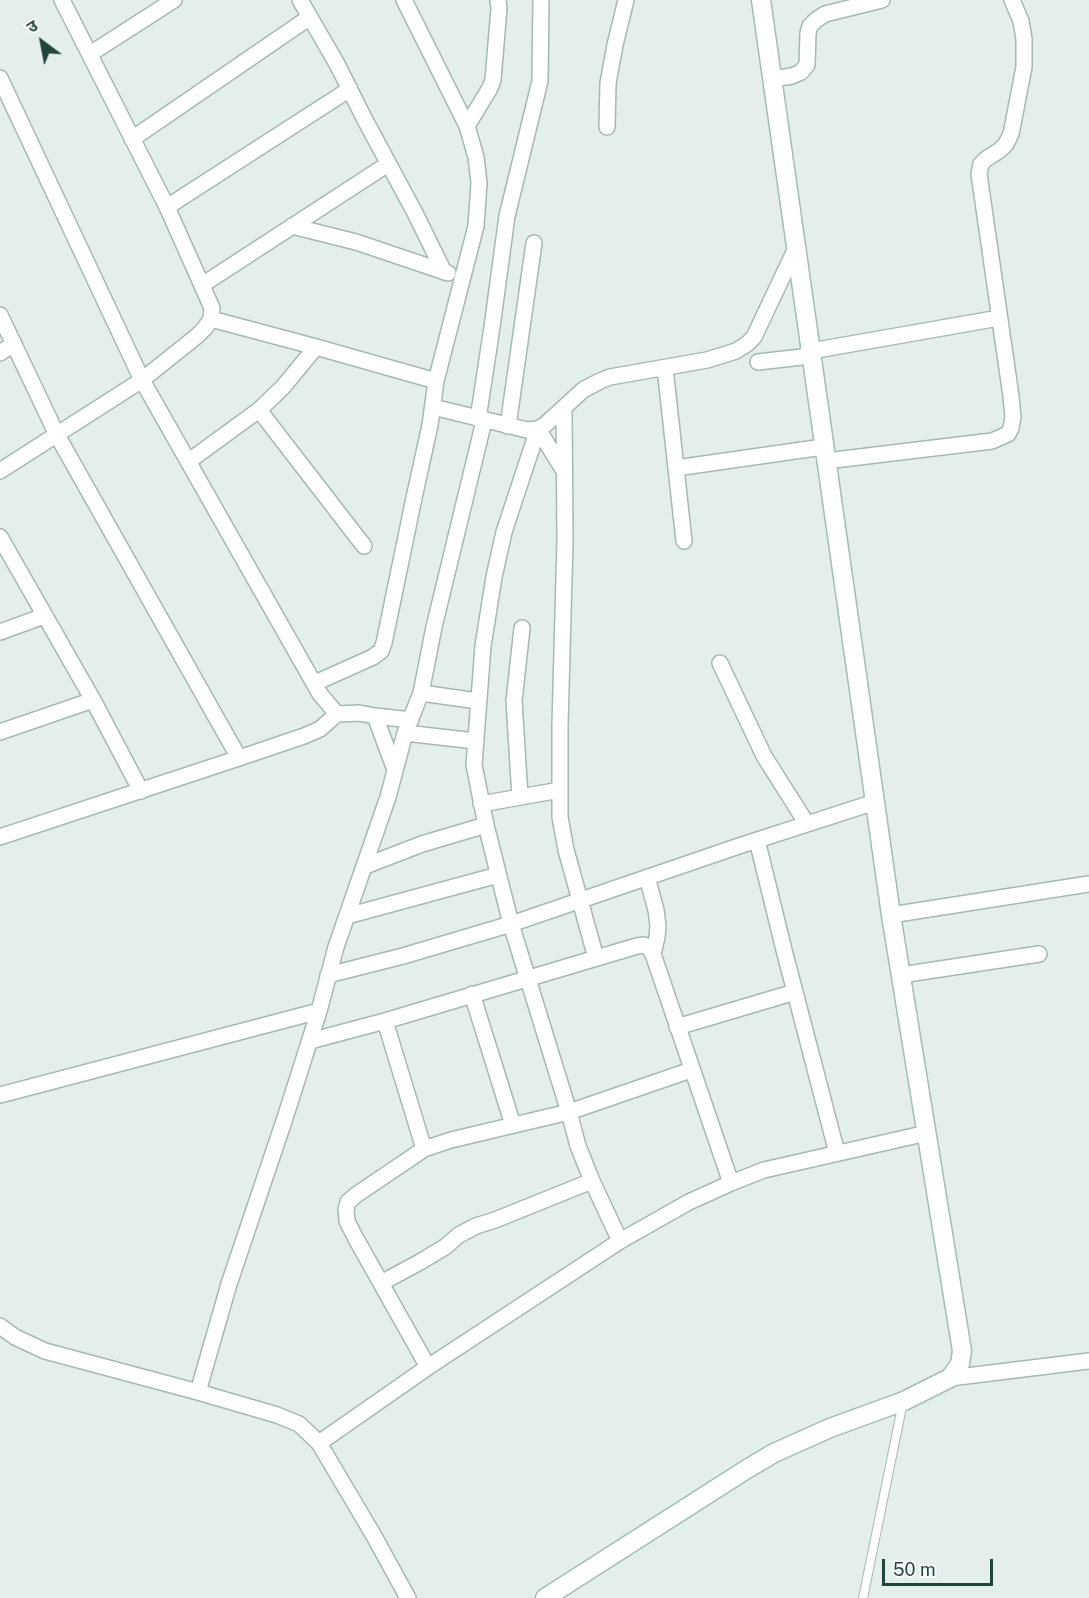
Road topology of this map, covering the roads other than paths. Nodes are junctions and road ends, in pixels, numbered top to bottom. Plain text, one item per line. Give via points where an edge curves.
1 (62, 0) edge
2 (174, 0) edge
3 (300, 0) edge
4 (404, 0) edge
5 (498, 0) edge
6 (541, 0) edge
7 (626, 0) edge
8 (760, 0) edge
9 (882, 0) edge
10 (1012, 0) edge
11 (310, 17) junction
12 (90, 54) junction
13 (0, 78) edge
14 (772, 79) junction
15 (350, 89) junction
16 (467, 126) junction
17 (607, 127) dead end
18 (132, 139) junction
19 (388, 164) junction
20 (167, 207) junction
21 (292, 226) junction
22 (534, 243) dead end
23 (796, 248) junction
24 (444, 272) junction
25 (462, 278) junction
26 (202, 285) junction
27 (0, 315) edge
28 (999, 318) junction
29 (211, 319) junction
30 (14, 344) junction
31 (316, 347) junction
32 (811, 351) junction
33 (0, 353) edge
34 (758, 362) dead end
35 (664, 368) junction
36 (142, 380) junction
37 (436, 381) junction
38 (433, 407) junction
39 (564, 408) junction
40 (259, 410) junction
41 (481, 420) junction
42 (508, 426) junction
43 (538, 429) junction
44 (57, 435) junction
45 (825, 454) junction
46 (189, 461) junction
47 (676, 468) junction
48 (0, 471) edge
49 (564, 471) junction
50 (0, 537) edge
51 (684, 541) dead end
52 (364, 546) dead end
53 (44, 616) junction
54 (522, 628) dead end
55 (0, 632) edge
56 (720, 663) dead end
57 (315, 684) junction
58 (421, 693) junction
59 (93, 700) junction
60 (478, 701) junction
61 (337, 714) junction
62 (375, 716) junction
63 (408, 726) junction
64 (0, 732) edge
65 (475, 741) junction
66 (239, 758) junction
67 (396, 770) junction
68 (141, 790) junction
69 (560, 790) junction
70 (520, 797) junction
71 (875, 802) junction
72 (481, 804) junction
73 (807, 824) junction
74 (486, 825) junction
75 (0, 837) edge
76 (757, 840) junction
77 (365, 866) junction
78 (498, 875) junction
79 (647, 877) junction
80 (1089, 884) edge
81 (579, 901) junction
82 (891, 915) junction
83 (347, 916) junction
84 (511, 924) junction
85 (653, 954) junction
86 (1039, 954) dead end
87 (596, 958) junction
88 (328, 975) junction
89 (901, 975) junction
90 (526, 978) junction
91 (795, 992) junction
92 (472, 994) junction
93 (319, 1011) junction
94 (385, 1020) junction
95 (677, 1027) junction
96 (310, 1041) junction
97 (692, 1070) junction
98 (0, 1095) edge
99 (569, 1112) junction
100 (513, 1125) junction
101 (927, 1133) junction
102 (424, 1149) junction
103 (837, 1153) junction
104 (592, 1181) junction
105 (730, 1183) junction
106 (620, 1241) junction
107 (381, 1284) junction
108 (0, 1326) edge
109 (1089, 1361) edge
110 (429, 1367) junction
111 (950, 1378) junction
112 (198, 1392) junction
113 (904, 1401) junction
114 (319, 1443) junction
115 (408, 1598) edge
116 (545, 1598) edge
117 (863, 1598) edge

1 - 12 street
2 - 12 street
3 - 11 street
4 - 16 street
5 - 16 street via 493,80
6 - 41 street via 540,81 507,216
7 - 17 street via 608,83
8 - 14 street
9 - 14 street via 825,14 816,20 808,33 807,65 792,76
10 - 28 street via 1024,39 1022,78 1011,134 1006,144 981,164 979,174
11 - 15 street
11 - 18 street
12 - 18 street
13 - 36 street
14 - 23 street
15 - 19 street
15 - 20 street
16 - 25 street via 480,183 476,226
18 - 20 street
19 - 21 street
19 - 24 street
20 - 26 street
21 - 24 street via 356,242
21 - 26 street
22 - 42 street
23 - 32 street
23 - 35 street via 754,337 747,344 726,355
24 - 25 street
25 - 37 street
26 - 29 street via 212,308
27 - 30 street
28 - 32 street
28 - 45 street via 1013,417 1008,434 992,441
29 - 31 street
29 - 36 street via 197,336
30 - 33 street
30 - 44 street
31 - 37 street
31 - 40 street
32 - 34 street via 802,357
32 - 45 street
35 - 39 street via 600,381
35 - 47 street
36 - 44 street
36 - 46 street
37 - 38 street
38 - 41 street
38 - 57 street via 381,651
39 - 43 street
39 - 49 street
40 - 46 street
40 - 52 street
41 - 42 street
41 - 58 street
42 - 43 street
43 - 49 street
43 - 60 street via 504,532 494,577
44 - 48 street
44 - 66 street
45 - 47 street
45 - 71 street
46 - 57 street
47 - 51 street
49 - 69 street
50 - 53 street
53 - 55 street
53 - 59 street
54 - 70 street via 514,701
56 - 73 street via 764,756
57 - 61 street
58 - 60 street
58 - 63 street
59 - 64 street
59 - 68 street
60 - 65 street
61 - 62 street
61 - 66 street via 320,729
62 - 63 street
62 - 67 street
63 - 65 street
63 - 67 street
65 - 72 street via 474,765
66 - 68 street
67 - 77 street
68 - 75 street
69 - 70 street
69 - 81 street via 560,817
70 - 72 street
71 - 73 street
71 - 82 street
72 - 74 street
73 - 76 street
74 - 77 street
74 - 78 street
76 - 79 street
76 - 91 street
77 - 83 street
78 - 83 street
78 - 84 street
79 - 81 street
79 - 85 street via 658,927
80 - 82 street
81 - 84 street
81 - 87 street
82 - 89 street
83 - 88 street
84 - 88 street
84 - 90 street
85 - 87 street via 644,945
85 - 95 street
86 - 89 street
87 - 90 street
88 - 93 street
89 - 101 street
90 - 92 street
90 - 99 street
91 - 95 street
91 - 103 street
92 - 94 street
92 - 100 street
93 - 96 street
93 - 98 street
94 - 96 street
94 - 102 street
95 - 97 street
96 - 112 street via 229,1284
97 - 99 street
97 - 105 street
99 - 100 street
99 - 104 street
100 - 102 street
101 - 103 street
101 - 111 street via 962,1352 960,1364
102 - 107 street via 348,1202 347,1221
103 - 105 street via 764,1170
104 - 106 street
104 - 107 street via 476,1226
105 - 106 street
106 - 110 street
107 - 110 street
108 - 112 street via 45,1351
109 - 111 street
110 - 114 street
111 - 113 street
112 - 114 street via 299,1424
113 - 116 street via 774,1453
113 - 117 lane
114 - 115 street

